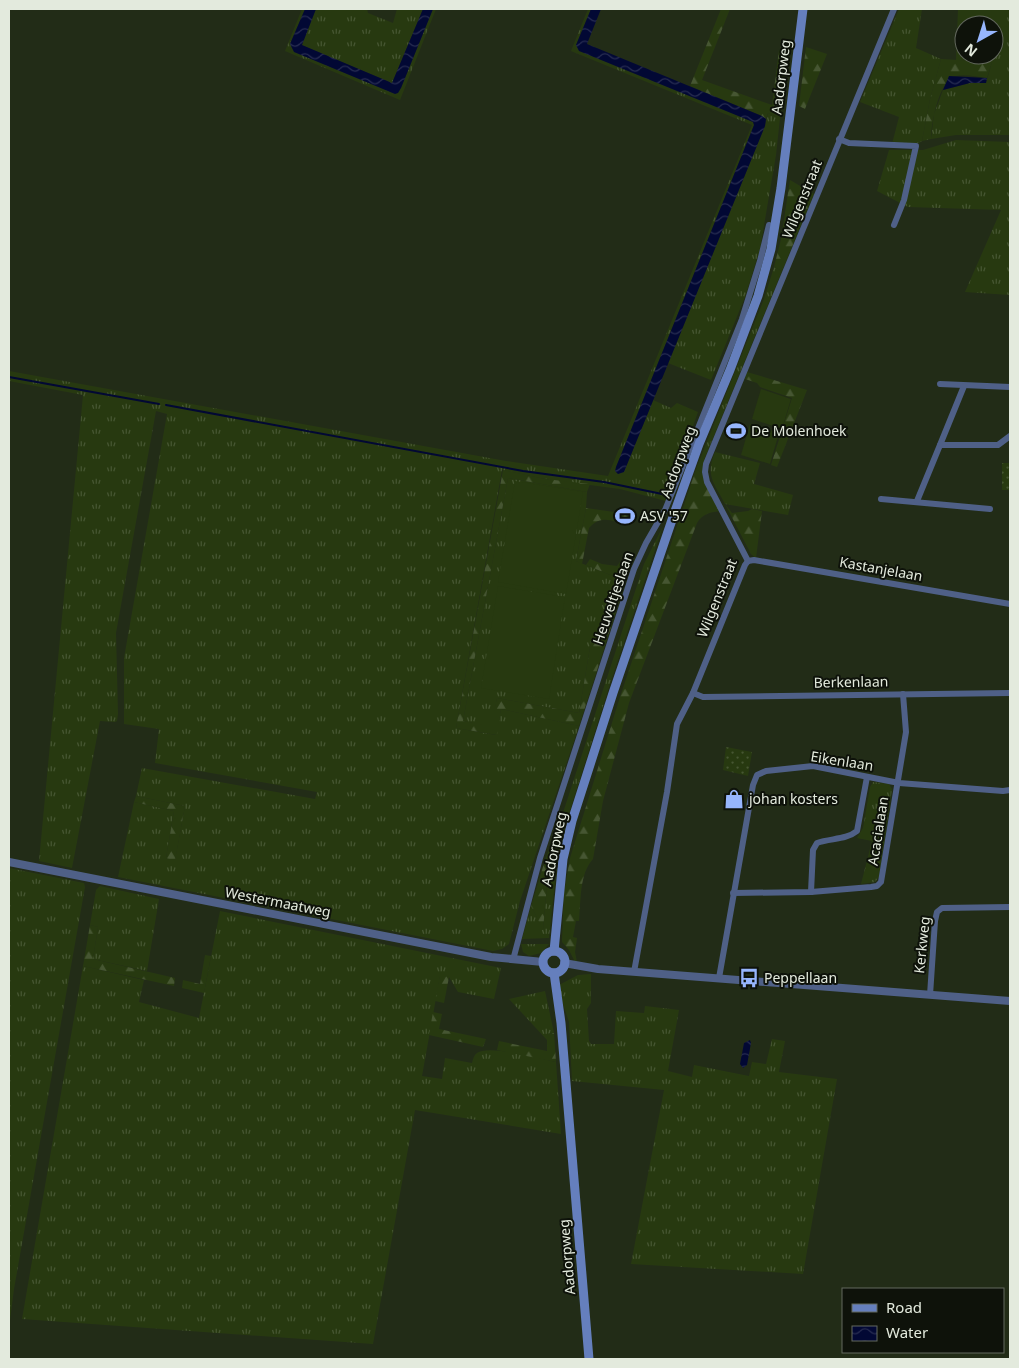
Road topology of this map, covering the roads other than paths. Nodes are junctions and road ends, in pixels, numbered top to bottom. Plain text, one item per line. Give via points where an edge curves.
1 (803, 9) edge
2 (894, 9) edge
3 (839, 140) junction
4 (769, 225) dead end
5 (894, 225) dead end
6 (940, 384) dead end
7 (964, 386) junction
8 (1010, 387) edge
9 (1010, 436) edge
10 (940, 445) junction
11 (881, 499) dead end
12 (917, 502) junction
13 (990, 509) dead end
14 (748, 560) junction
15 (1010, 604) edge
16 (693, 693) junction
17 (1010, 693) edge
18 (903, 694) junction
19 (867, 777) junction
20 (899, 783) junction
21 (1010, 790) edge
22 (9, 862) edge
23 (811, 892) junction
24 (734, 893) junction
25 (1010, 907) edge
26 (554, 951) junction
27 (513, 960) junction
28 (542, 962) junction
29 (564, 963) junction
30 (634, 972) junction
31 (554, 973) junction
32 (719, 978) junction
33 (930, 995) junction
34 (1010, 1001) edge
35 (589, 1359) edge

1 - 26 main road, Aadorpweg via 771,250 758,296 674,514 572,822 563,859
2 - 3 street, Wilgenstraat
3 - 5 street via 916,146 904,200
3 - 14 street, Wilgenstraat via 706,464 705,472 717,502
4 - 27 street, Heuveltjeslaan via 742,319 665,510 634,569 540,858
6 - 7 street
7 - 8 street
7 - 10 street
9 - 10 street via 998,445
10 - 12 street
11 - 12 street
12 - 13 street
14 - 15 street, Kastanjelaan
14 - 16 street, Wilgenstraat
16 - 18 street, Berkenlaan via 703,697
16 - 30 street, Wilgenstraat via 677,724
17 - 18 street, Berkenlaan
18 - 20 street, Acacialaan via 906,732
19 - 20 street, Eikenlaan
19 - 23 street via 857,831 850,836 817,843 813,850
19 - 24 street, Eikenlaan via 813,766 766,771 757,775 752,784
20 - 21 street, Eikenlaan
20 - 23 street, Acacialaan via 881,882 871,887
22 - 27 street, Westermaatweg
23 - 24 street, Acacialaan
24 - 32 street, Eikenlaan
25 - 33 street, Kerkweg via 942,908 938,912
26 - 28 main road via 548,952
26 - 29 main road via 562,955
27 - 28 street, Westermaatweg
28 - 31 main road via 546,970
29 - 30 street
29 - 31 main road via 559,972
30 - 32 street
31 - 35 main road, Aadorpweg
32 - 33 street
33 - 34 street

